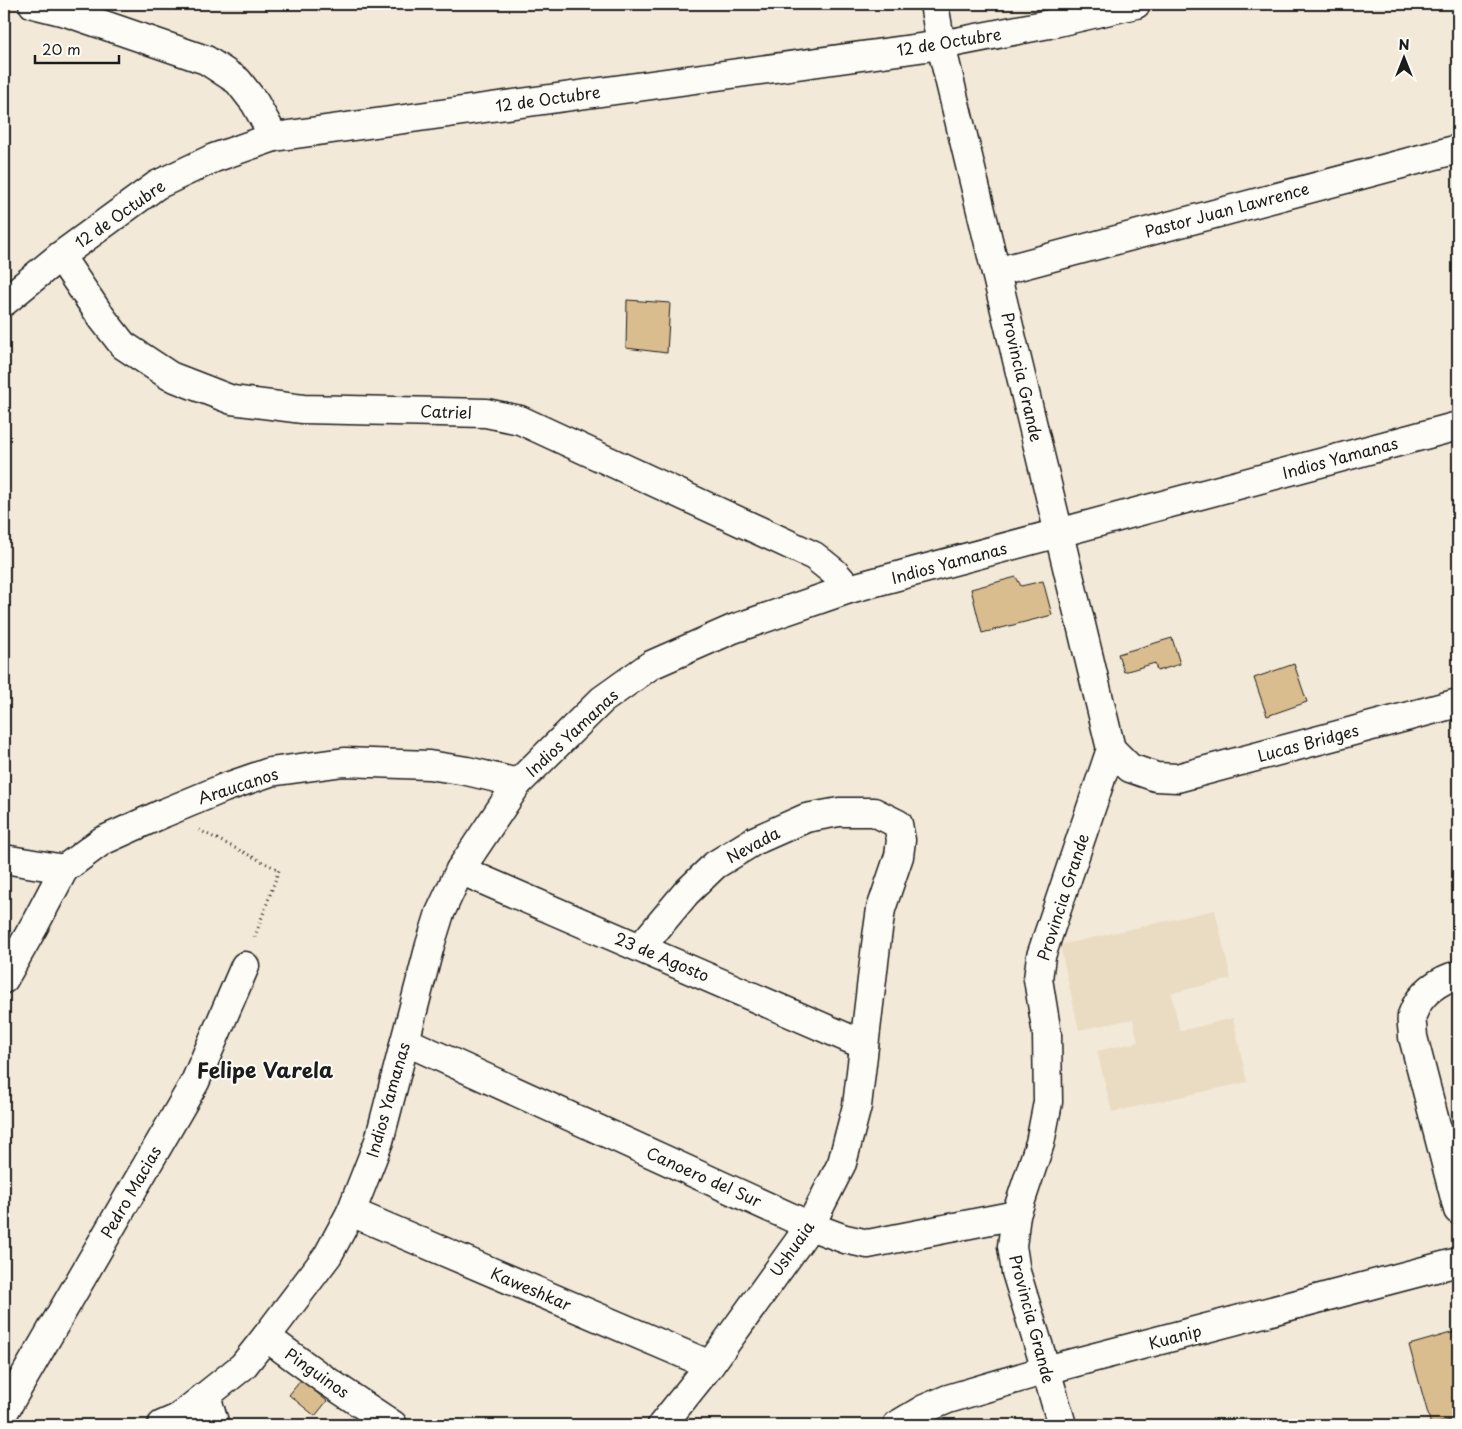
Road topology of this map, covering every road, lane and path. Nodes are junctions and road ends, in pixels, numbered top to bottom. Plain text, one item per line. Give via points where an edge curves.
1 (33, 4) edge
2 (934, 4) edge
3 (1136, 4) edge
4 (941, 45) junction
5 (274, 137) junction
6 (1458, 149) edge
7 (60, 256) junction
8 (996, 272) junction
9 (4, 302) edge
10 (1458, 426) edge
11 (1059, 534) junction
12 (849, 589) junction
13 (1458, 703) edge
14 (1111, 750) junction
15 (518, 783) junction
16 (164, 813) junction
17 (898, 824) joint
18 (4, 859) edge
19 (64, 869) junction
20 (460, 870) junction
21 (641, 947) junction
22 (245, 966) joint
23 (1458, 975) edge
24 (4, 979) edge
25 (405, 1041) junction
26 (864, 1045) junction
27 (1458, 1210) edge
28 (351, 1212) junction
29 (1016, 1215) junction
30 (810, 1226) junction
31 (1458, 1262) edge
32 (266, 1337) junction
33 (710, 1365) junction
34 (1046, 1370) junction
35 (206, 1396) junction
36 (4, 1412) edge
37 (162, 1425) edge
38 (215, 1425) edge
39 (393, 1425) edge
40 (662, 1425) edge
41 (897, 1425) edge
42 (1062, 1425) edge

1 - 5 street via 69,13 206,60 238,81 255,102
2 - 4 street, Provincia Grande
3 - 4 street, 12 de Octubre
4 - 5 street, 12 de Octubre
4 - 8 street, Provincia Grande
5 - 7 street, 12 de Octubre via 214,158 157,185
6 - 8 street, Pastor Juan Lawrence
7 - 9 street, 12 de Octubre
7 - 12 street, Catriel via 123,345 170,376 232,400 302,409 486,413 520,420 814,556
8 - 11 street, Provincia Grande
10 - 11 street, Indios Yamanas
11 - 12 street, Indios Yamanas
11 - 14 street, Provincia Grande
12 - 15 street, Indios Yamanas via 733,629 651,665 602,700
13 - 14 street, Lucas Bridges via 1177,778 1156,777 1130,768
14 - 29 street, Provincia Grande via 1041,956 1038,979 1046,1034 1048,1102 1040,1143
15 - 16 street, Araucanos via 429,765 344,762 270,772
15 - 20 street, Indios Yamanas
16 - 19 street, Araucanos via 102,842
16 - 22 path via 279,870
17 - 21 street, Nevada via 874,812 839,812 806,818 754,841 715,865 691,887
17 - 26 street, Ushuaia via 899,856 881,909
18 - 19 street
19 - 24 street
20 - 21 street, 23 de Agosto
20 - 25 street, Indios Yamanas via 440,912
21 - 26 street, 23 de Agosto
22 - 36 street, Pedro Macias via 195,1082
23 - 27 street via 1427,991 1412,1014 1413,1037
25 - 28 street, Indios Yamanas via 379,1142
25 - 30 street, Canoero del Sur
26 - 30 street, Ushuaia via 857,1106 842,1163
28 - 32 street, Indios Yamanas via 328,1255
28 - 33 street, Kaweshkar
29 - 30 street, Canoero del Sur via 868,1244 845,1240
29 - 34 street, Provincia Grande via 1012,1246 1016,1272
30 - 33 street, Ushuaia
31 - 34 street, Kuanip
32 - 35 street, Indios Yamanas via 243,1366
32 - 39 street, Pinguinos
33 - 40 street, Ushuaia
34 - 41 street, Kuanip via 948,1399 924,1408
34 - 42 street, Provincia Grande
35 - 37 street, Indios Yamanas via 178,1418
35 - 38 street

